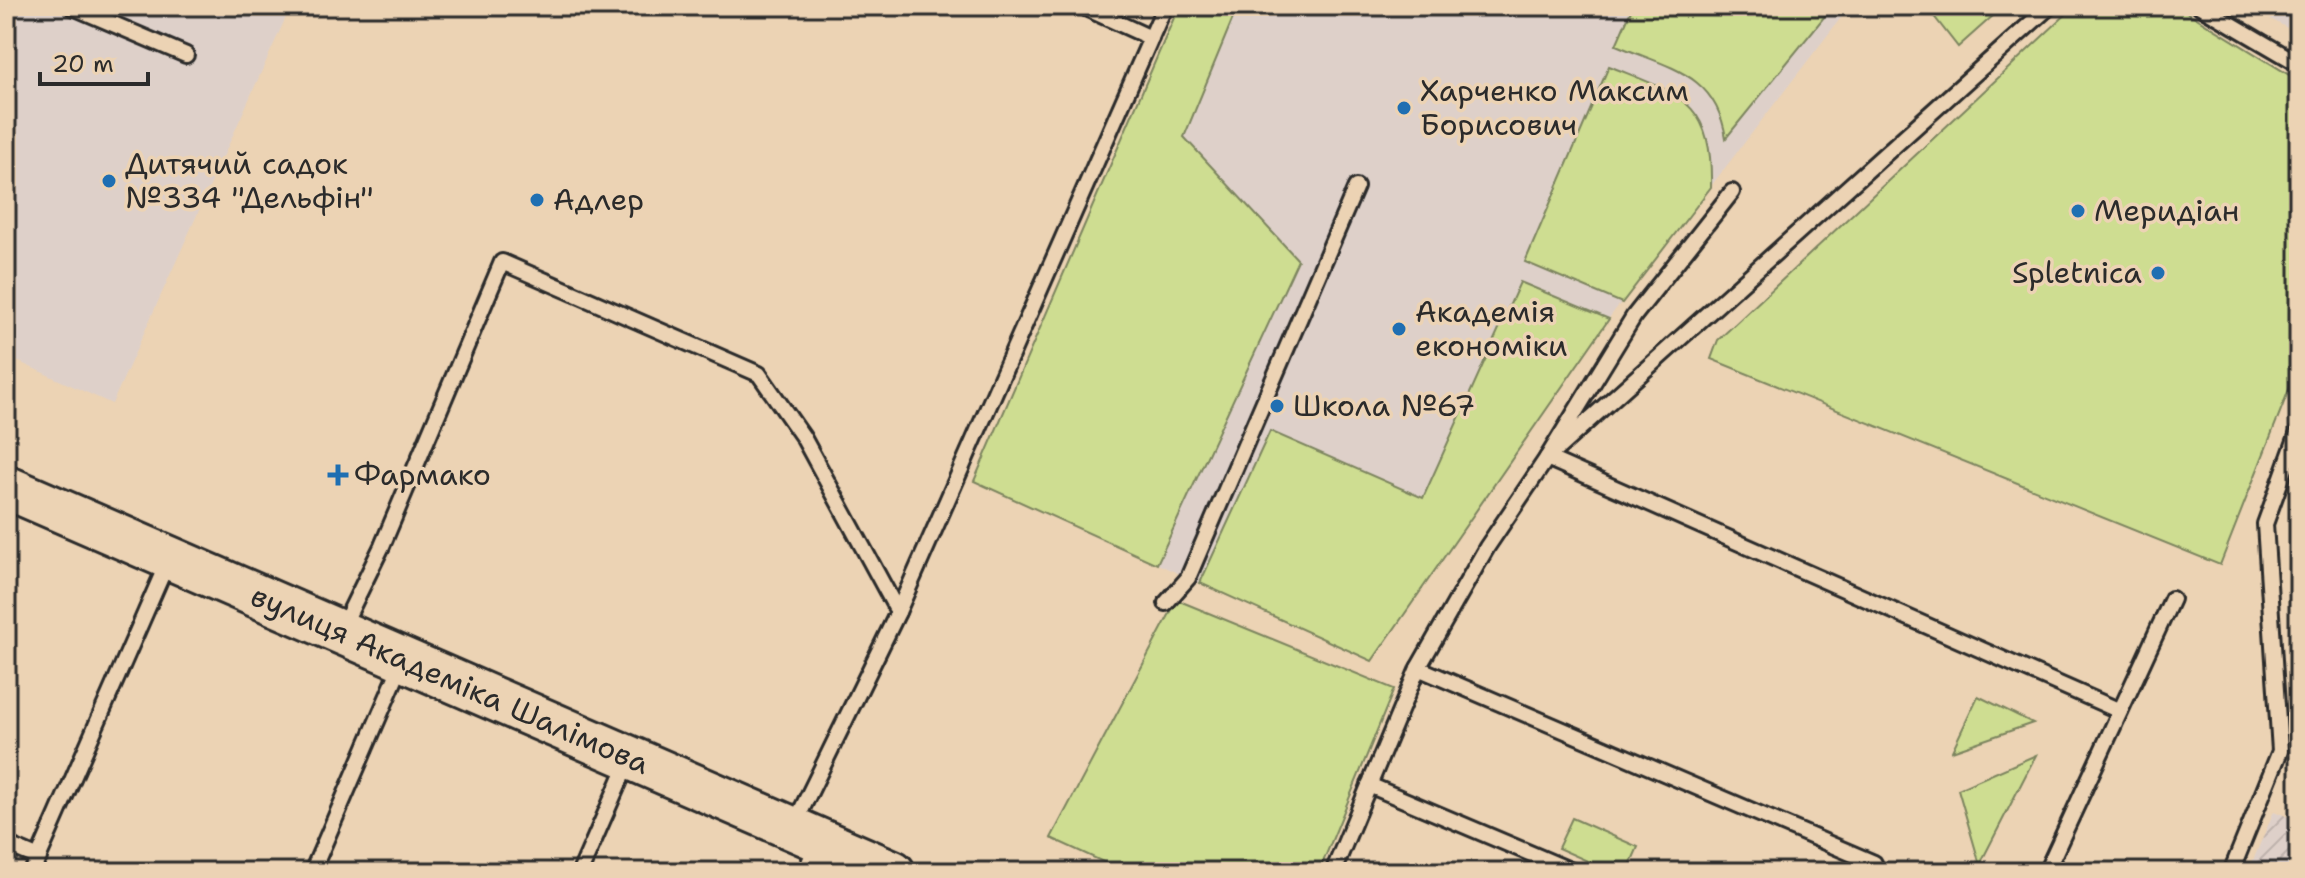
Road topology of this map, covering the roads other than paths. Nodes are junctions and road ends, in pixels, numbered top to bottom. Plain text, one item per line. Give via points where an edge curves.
1 (71, 6) edge
2 (1081, 6) edge
3 (1165, 6) edge
4 (2050, 6) edge
5 (2200, 6) edge
6 (1151, 38) junction
7 (186, 55) dead end
8 (2299, 64) edge
9 (1356, 187) dead end
10 (1732, 192) dead end
11 (2299, 430) edge
12 (1547, 458) junction
13 (6, 487) edge
14 (169, 558) junction
15 (2172, 599) dead end
16 (1166, 603) dead end
17 (898, 612) junction
18 (340, 632) junction
19 (404, 659) junction
20 (1418, 668) junction
21 (2120, 711) junction
22 (630, 758) junction
23 (1369, 785) junction
24 (6, 844) edge
25 (805, 848) edge
26 (1874, 863) dead end
27 (36, 865) edge
28 (312, 872) edge
29 (580, 872) edge
30 (893, 872) edge
31 (1333, 872) edge
32 (1574, 872) edge
33 (2046, 872) edge
34 (2231, 872) edge

1 - 7 lane
2 - 6 lane
3 - 6 lane
4 - 12 lane
5 - 8 lane
6 - 17 lane
9 - 16 lane via 1188,578
10 - 12 lane via 1634,316
11 - 34 lane via 2265,524 2280,751
12 - 20 lane via 1487,547
12 - 21 lane
13 - 14 street, вулиця Академіка Шалімова
14 - 18 street, вулиця Академіка Шалімова
14 - 27 lane
15 - 21 lane
17 - 18 lane via 803,437 759,374 502,262
17 - 25 lane
18 - 19 street, вулиця Академіка Шалімова
19 - 22 street, вулиця Академіка Шалімова
19 - 28 lane
20 - 23 lane
20 - 26 lane
21 - 33 lane
22 - 25 street, вулиця Академіка Шалімова
22 - 29 lane
23 - 31 lane
23 - 32 lane
24 - 27 lane
25 - 30 street, вулиця Академіка Шалімова

